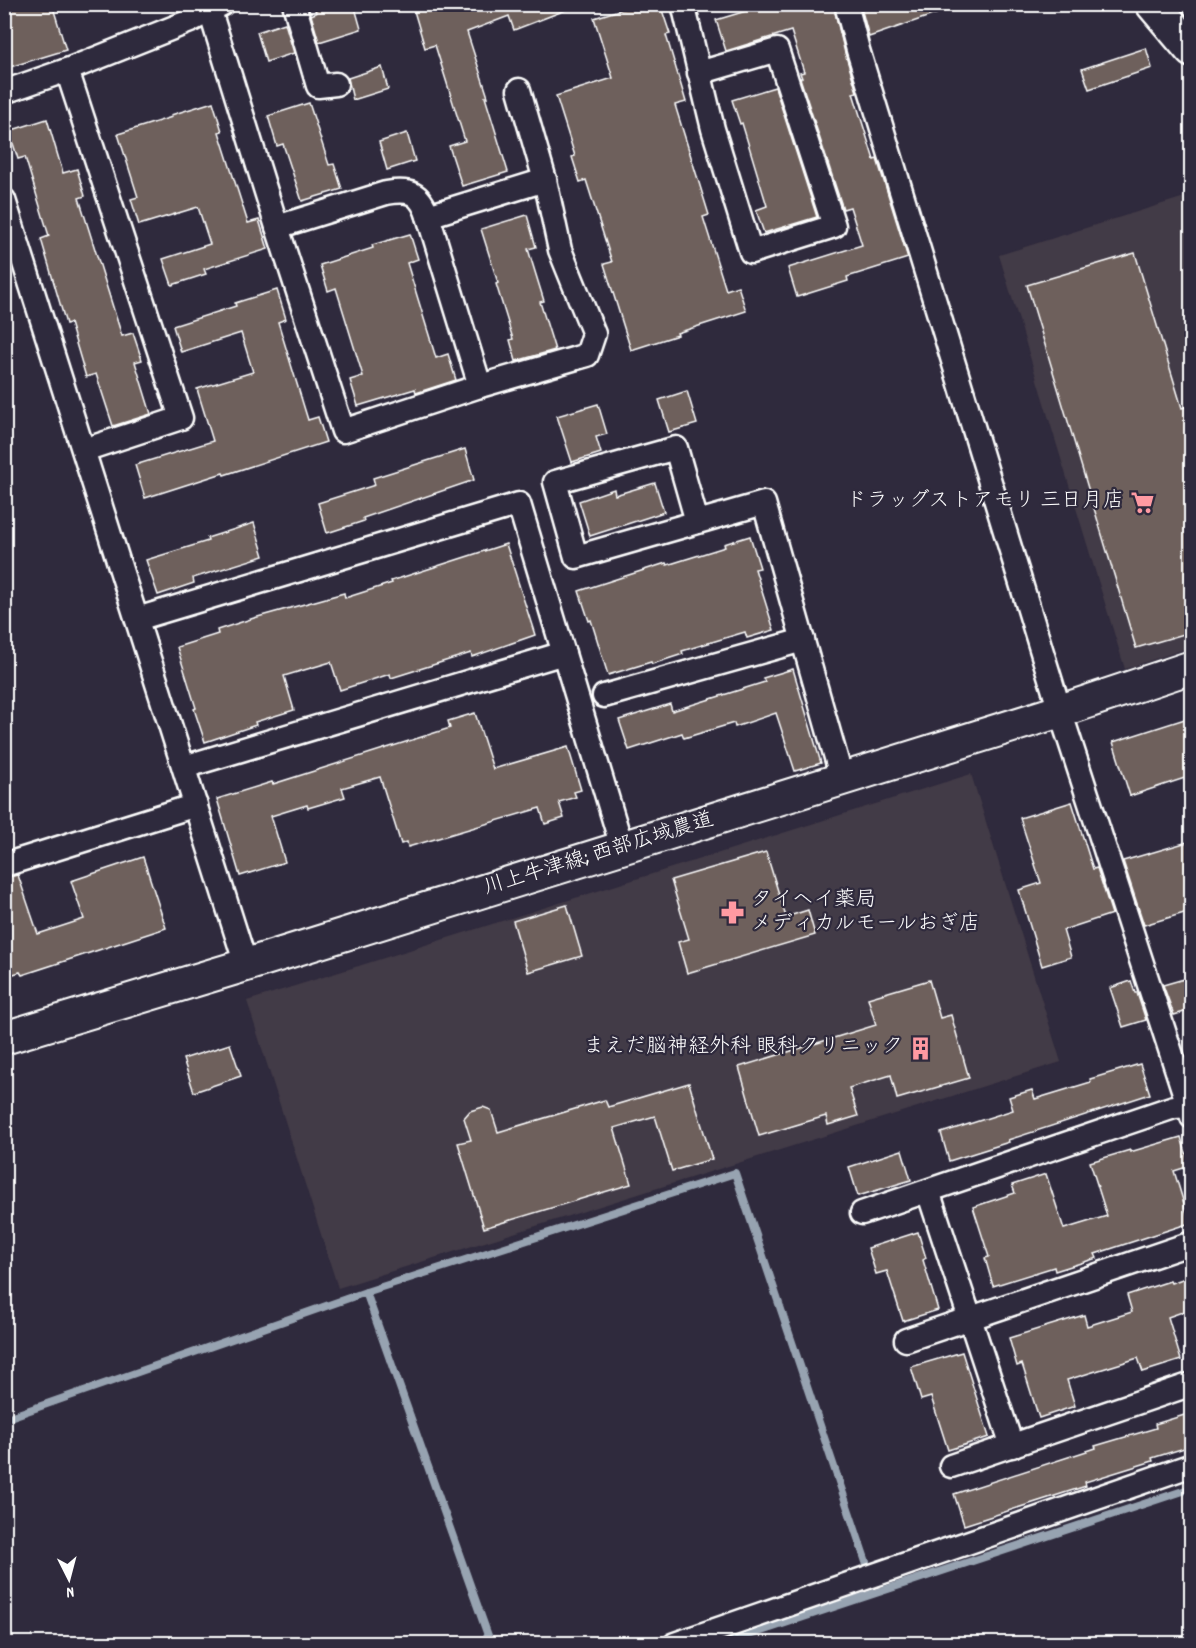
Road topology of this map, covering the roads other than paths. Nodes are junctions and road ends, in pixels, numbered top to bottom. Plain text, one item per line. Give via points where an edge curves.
1 (294, 4) edge
2 (683, 4) edge
3 (846, 4) edge
4 (1153, 4) edge
5 (216, 8) edge
6 (1191, 50) edge
7 (67, 70) junction
8 (699, 73) junction
9 (336, 84) dead end
10 (519, 90) dead end
11 (4, 92) edge
12 (545, 180) junction
13 (4, 200) edge
14 (428, 216) junction
15 (277, 227) junction
16 (480, 386) junction
17 (84, 450) junction
18 (697, 522) junction
19 (137, 619) junction
20 (803, 640) junction
21 (564, 653) junction
22 (1191, 667) edge
23 (604, 696) dead end
24 (1060, 711) junction
25 (184, 767) junction
26 (842, 779) junction
27 (196, 805) junction
28 (622, 848) junction
29 (4, 865) edge
30 (246, 965) junction
31 (4, 1038) edge
32 (1190, 1110) edge
33 (927, 1191) junction
34 (862, 1213) dead end
35 (1191, 1243) edge
36 (969, 1318) junction
37 (906, 1340) dead end
38 (1191, 1384) edge
39 (1012, 1446) junction
40 (1191, 1465) edge
41 (951, 1466) dead end
42 (675, 1644) edge

1 - 9 street via 318,86
2 - 8 street
3 - 24 street
4 - 6 highway
5 - 7 street
5 - 15 street
7 - 11 street
7 - 17 street via 181,418
8 - 8 street via 777,50 834,226 750,252
10 - 12 street
12 - 14 street
12 - 16 street via 560,250 594,334 587,355
13 - 17 street
14 - 15 street via 423,202 402,190
14 - 16 street
15 - 16 street via 343,431
17 - 19 street
18 - 18 street via 576,557 555,482 676,448
18 - 20 street via 764,503
19 - 21 street via 519,504
19 - 25 street
20 - 23 street
20 - 26 street
21 - 25 street
21 - 28 street
22 - 24 main road, 川上牛津線; 西部広域農道
24 - 26 main road, 川上牛津線; 西部広域農道
24 - 32 street
25 - 27 street
26 - 28 main road, 川上牛津線; 西部広域農道
27 - 29 street
27 - 30 street
28 - 30 main road, 川上牛津線; 西部広域農道
30 - 31 main road, 川上牛津線; 西部広域農道
32 - 33 street via 1174,1107
33 - 34 street
33 - 36 street
35 - 36 street
36 - 37 street
36 - 39 street
38 - 39 street
39 - 41 street
40 - 42 street

